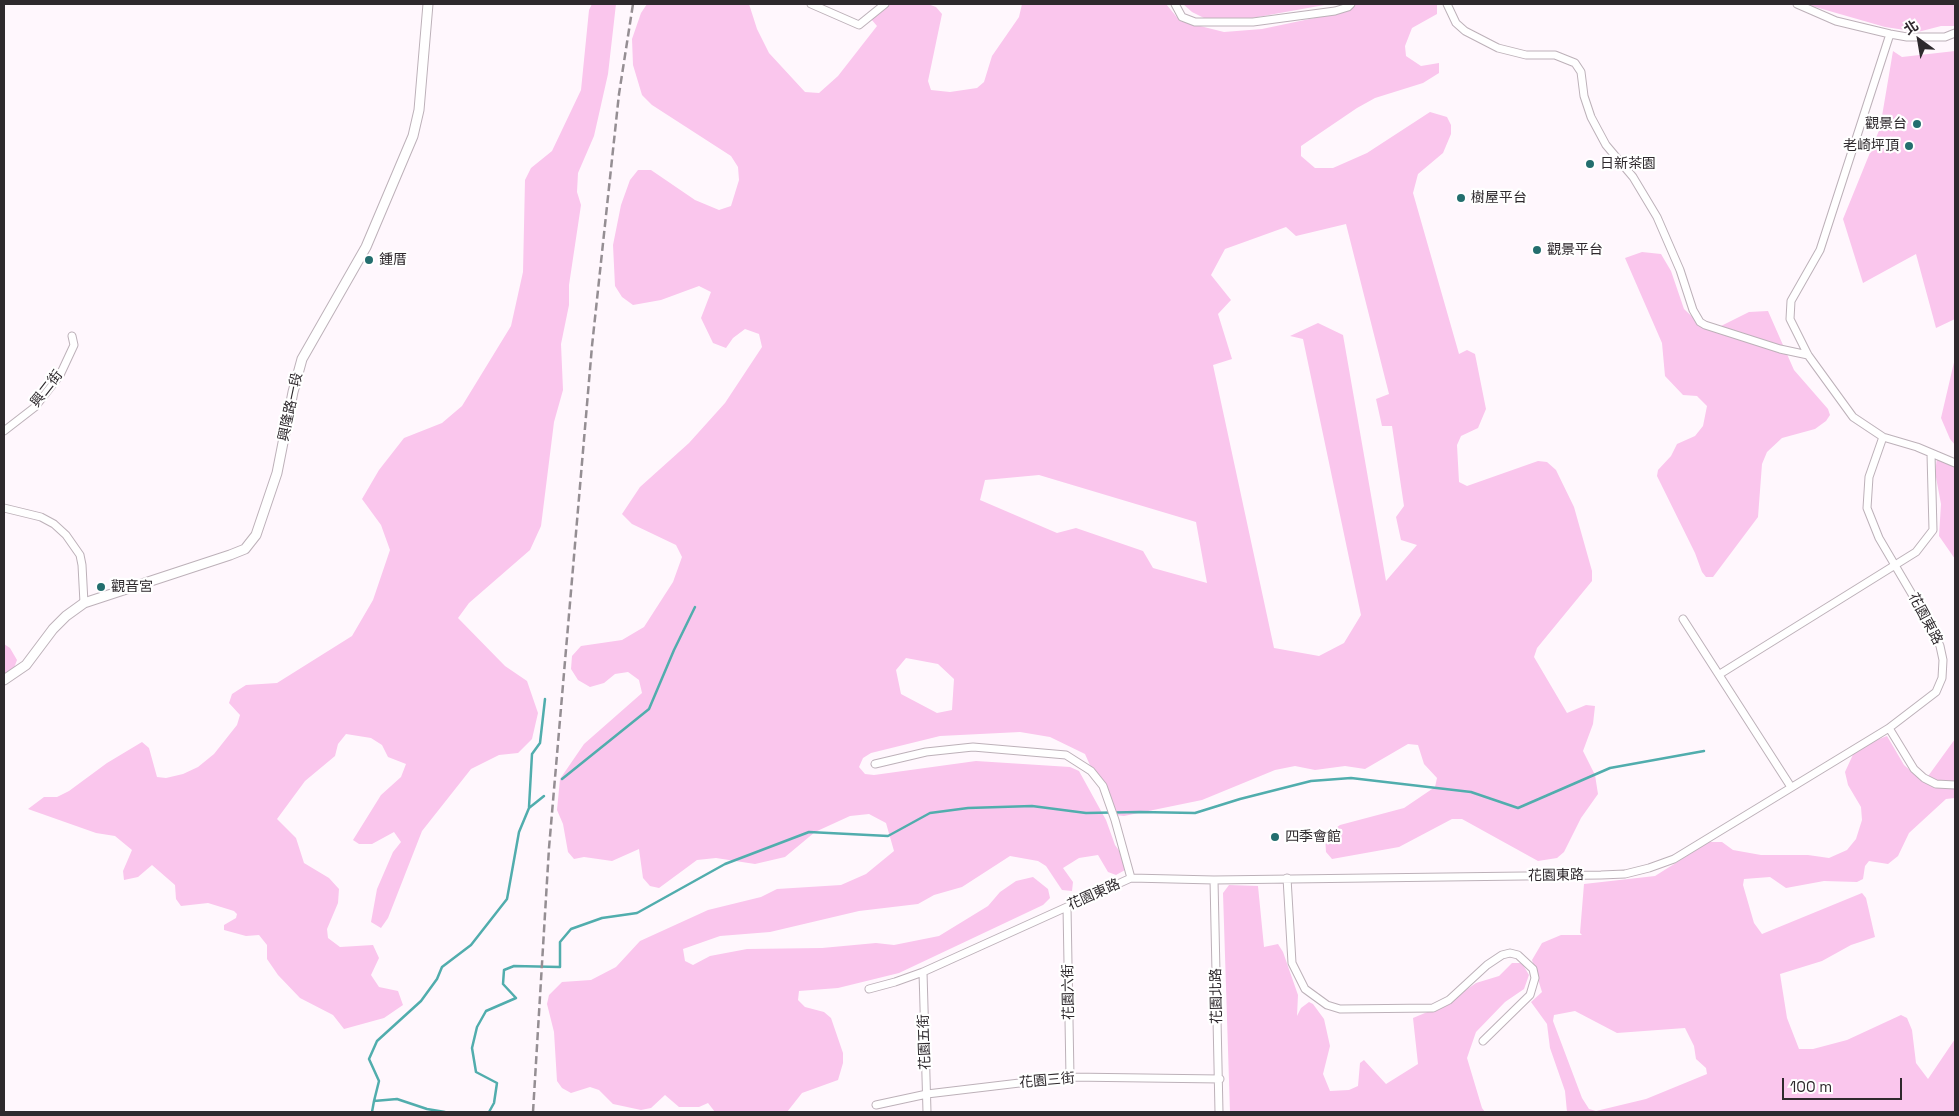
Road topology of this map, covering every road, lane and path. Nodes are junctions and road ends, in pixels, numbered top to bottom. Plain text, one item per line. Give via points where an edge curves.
1 (428, 4) edge
2 (811, 4) edge
3 (885, 4) edge
4 (1175, 4) edge
5 (1351, 4) edge
6 (1447, 4) edge
7 (1797, 4) edge
8 (1955, 33) edge
9 (1890, 34) junction
10 (72, 336) dead end
11 (1808, 355) junction
12 (4, 431) edge
13 (1884, 437) junction
14 (1931, 454) junction
15 (1955, 463) edge
16 (4, 508) edge
17 (1895, 565) junction
18 (84, 603) junction
19 (1683, 619) dead end
20 (1720, 674) junction
21 (4, 680) edge
22 (1890, 728) junction
23 (875, 764) dead end
24 (1955, 785) edge
25 (1791, 787) junction
26 (1131, 878) junction
27 (1287, 878) junction
28 (1214, 880) junction
29 (1067, 907) junction
30 (922, 972) junction
31 (869, 989) dead end
32 (1483, 1041) dead end
33 (1070, 1077) junction
34 (1220, 1079) junction
35 (927, 1094) junction
36 (876, 1105) dead end
37 (927, 1112) edge
38 (1219, 1112) edge

1 - 18 street, 興隆路一段 via 419,110 413,136 366,248 302,359 278,473 256,535 244,549 230,555
2 - 3 street via 859,25
4 - 5 street via 1182,16 1195,22 1253,22 1335,11
6 - 11 street via 1456,23 1465,31 1498,48 1526,55 1555,55 1575,63 1581,72 1591,116 1606,145 1633,176 1658,217 1700,322
7 - 9 street via 1836,21
8 - 9 street via 1944,37
9 - 11 street via 1820,250 1791,301 1790,319
10 - 12 street, 興二街 via 74,345 60,375 35,407
11 - 13 street via 1853,417
13 - 14 street
13 - 17 street, 花園東路 via 1869,477 1867,508
14 - 15 street
14 - 17 street via 1933,530 1916,552
16 - 18 street via 41,517 66,536 80,555
17 - 20 street
17 - 22 street, 花園東路 via 1933,630 1943,660 1942,678 1936,692
18 - 21 street, 興隆路一段 via 53,629 26,665
19 - 20 street
20 - 25 street
22 - 24 street via 1914,769 1924,778 1936,784
22 - 25 street, 花園東路
23 - 26 street via 926,752 973,747 1066,755 1091,771 1103,786
25 - 27 street, 花園東路 via 1674,859 1625,874
26 - 28 street, 花園東路
26 - 29 street, 花園東路
27 - 28 street, 花園東路
27 - 32 street via 1292,963 1304,989 1327,1005 1340,1008 1432,1008 1449,1000 1502,955 1518,955 1533,970 1535,978 1530,995
28 - 34 street, 花園北路
29 - 30 street, 花園東路
29 - 33 street, 花園六街
30 - 31 street, 花園東路
30 - 35 street, 花園五街
33 - 34 street, 花園三街
33 - 35 street, 花園三街
34 - 38 street, 花園北路
35 - 36 street, 花園三街
35 - 37 street, 花園五街

